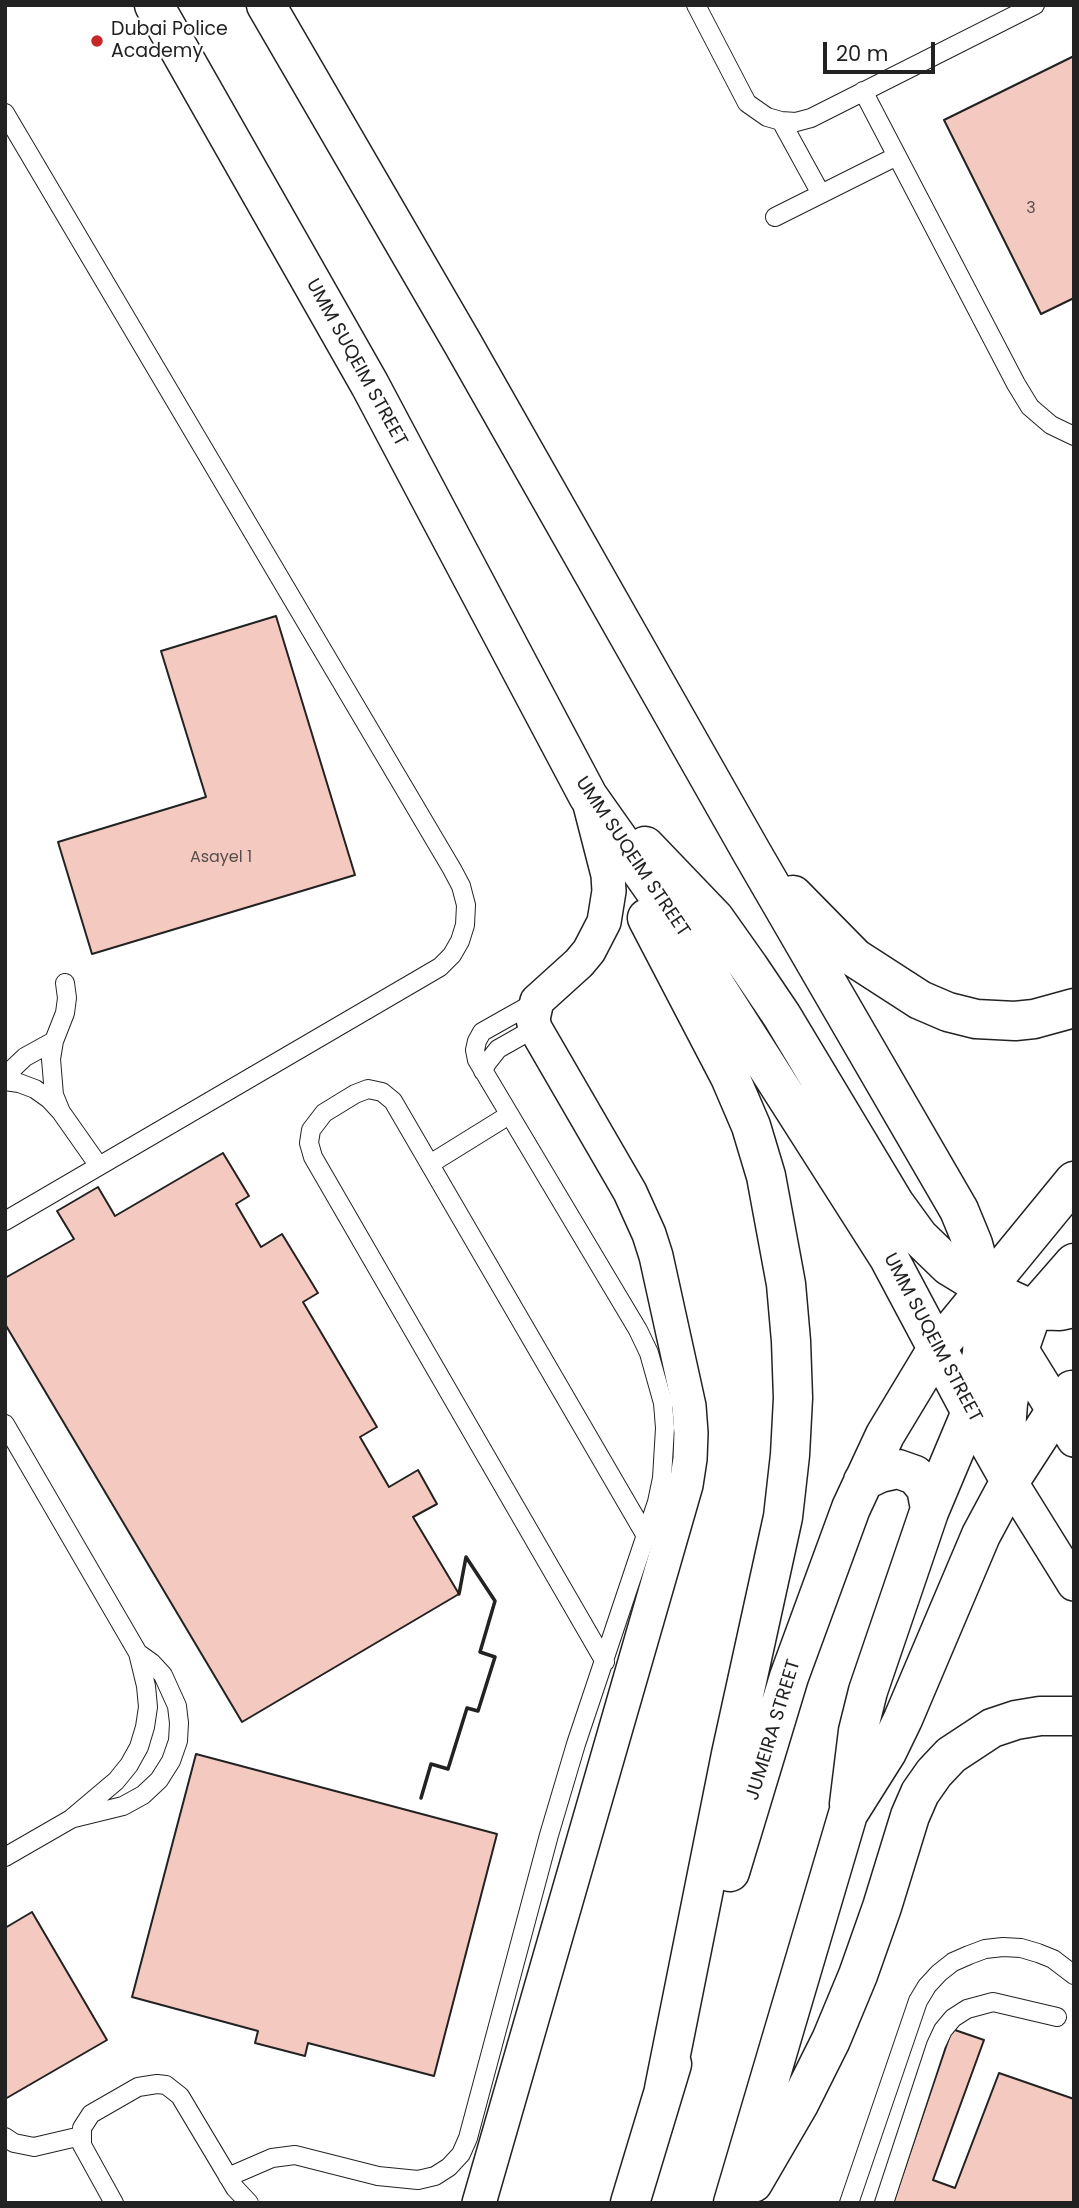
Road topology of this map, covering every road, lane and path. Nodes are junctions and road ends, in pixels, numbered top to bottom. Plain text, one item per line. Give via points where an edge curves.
1 (154, 5) edge
2 (267, 5) edge
3 (696, 5) edge
4 (1026, 7) edge
5 (863, 91) junction
6 (5, 113) edge
7 (782, 121) junction
8 (5, 136) edge
9 (26, 149) junction
10 (897, 156) junction
11 (821, 194) junction
12 (775, 216) dead end
13 (1074, 436) edge
14 (588, 796) junction
15 (752, 853) junction
16 (65, 983) dead end
17 (1074, 1008) edge
18 (536, 1014) junction
19 (54, 1041) junction
20 (483, 1072) junction
21 (5, 1079) edge
22 (61, 1112) junction
23 (509, 1115) junction
24 (430, 1164) junction
25 (99, 1166) junction
26 (1074, 1181) edge
27 (5, 1221) edge
28 (1074, 1263) edge
29 (985, 1288) junction
30 (1074, 1308) edge
31 (1033, 1310) junction
32 (938, 1347) junction
33 (1019, 1350) junction
34 (971, 1412) junction
35 (1068, 1413) edge
36 (5, 1424) edge
37 (863, 1481) junction
38 (1010, 1481) junction
39 (930, 1509) junction
40 (646, 1536) junction
41 (1074, 1584) edge
42 (138, 1653) junction
43 (605, 1662) junction
44 (1074, 1716) edge
45 (848, 1814) junction
46 (71, 1819) junction
47 (5, 1857) edge
48 (1074, 1975) edge
49 (1057, 2017) dead end
50 (664, 2090) junction
51 (81, 2136) junction
52 (5, 2137) edge
53 (229, 2177) junction
54 (114, 2203) edge
55 (249, 2203) edge
56 (479, 2203) edge
57 (631, 2203) edge
58 (733, 2203) edge
59 (741, 2203) edge
60 (849, 2203) edge
61 (884, 2203) edge

1 - 14 main road, UMM SUQEIM STREET via 370,385
2 - 15 main road
3 - 7 lane via 747,103 766,117
4 - 5 lane
5 - 7 lane via 811,117
5 - 10 lane
6 - 9 lane
7 - 11 lane
8 - 9 lane
9 - 25 lane via 452,869 466,905 460,941 440,967
10 - 11 lane
10 - 13 lane via 1030,407
11 - 12 lane
14 - 18 street via 608,875 604,922 584,957
14 - 29 main road via 657,857 715,919 782,1016 912,1228 949,1266
14 - 32 main road, UMM SUQEIM STREET via 660,898 882,1246
14 - 50 main road via 751,1126 774,1215 791,1341 793,1398 783,1517
15 - 17 main road via 855,958 920,1000 976,1019 1034,1019
15 - 29 main road via 959,1210
16 - 19 lane via 65,1013
18 - 20 lane via 498,1049
18 - 20 lane via 482,1032 475,1050
18 - 56 street via 649,1234 689,1406 690,1459
19 - 21 lane via 25,1057
19 - 22 lane via 51,1077
20 - 23 lane
21 - 22 lane via 35,1089
22 - 25 lane
23 - 24 lane
23 - 40 lane via 649,1353 666,1428 657,1502
24 - 40 lane
24 - 43 lane via 393,1101 375,1090 362,1091 324,1113 311,1130 313,1157
25 - 27 lane
26 - 29 main road, JUMEIRA STREET
28 - 31 main road
29 - 31 main road
29 - 32 main road, JUMEIRA STREET
29 - 33 main road
29 - 34 main road via 982,1353
30 - 31 main road
31 - 33 main road
32 - 34 main road, UMM SUQEIM STREET
32 - 37 main road, JUMEIRA STREET via 885,1434
33 - 35 main road
33 - 38 main road via 1006,1431
34 - 38 main road, UMM SUQEIM STREET
34 - 39 main road
35 - 38 main road
36 - 42 lane
37 - 39 main road via 898,1469 915,1475 926,1488
37 - 50 main road, JUMEIRA STREET via 789,1677
38 - 41 street, UMM SUQEIM STREET
38 - 45 main road via 981,1535 903,1719
39 - 45 main road via 868,1691
40 - 43 lane
42 - 46 lane via 148,1707 139,1747 116,1781
42 - 46 lane via 163,1675 177,1706 178,1741 171,1761 143,1795 123,1806
43 - 53 lane via 549,1835 461,2154 435,2176 418,2180 378,2176 295,2155 272,2158
44 - 59 main road via 1040,1716 992,1728 951,1755 920,1793 831,2040
45 - 58 main road
46 - 47 lane
48 - 60 lane via 1053,1959 1003,1947 969,1955 939,1973 918,2001
49 - 61 lane via 993,2002 954,2018 936,2045
50 - 57 main road, JUMEIRA STREET
51 - 52 lane via 34,2147
51 - 53 lane via 91,2114 138,2087 166,2085 185,2103
51 - 54 lane
53 - 55 lane

